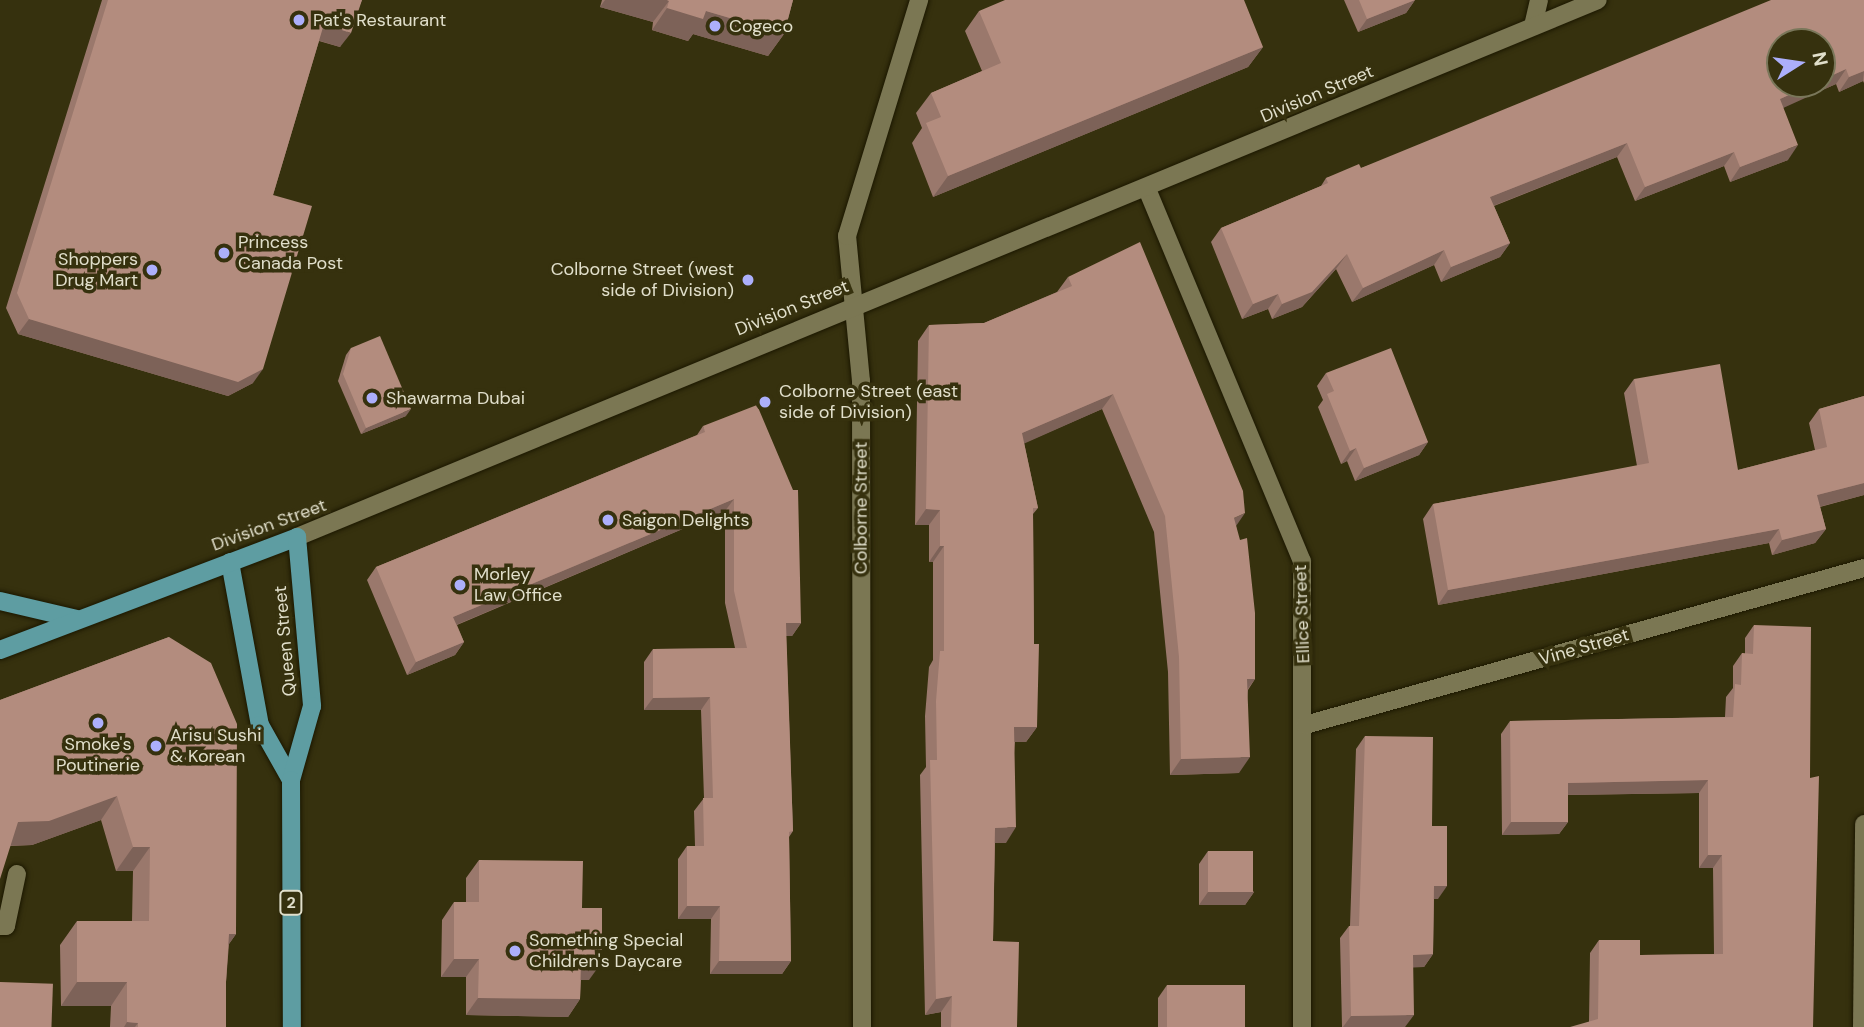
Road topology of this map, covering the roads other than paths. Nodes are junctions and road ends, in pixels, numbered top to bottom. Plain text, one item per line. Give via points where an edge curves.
1 (919, 0) edge
2 (1539, 0) edge
3 (1598, 0) edge
4 (1533, 26) junction
5 (1147, 189) junction
6 (852, 306) junction
7 (297, 537) junction
8 (230, 562) junction
9 (1864, 568) edge
10 (0, 601) edge
11 (77, 619) junction
12 (0, 650) edge
13 (1305, 725) junction
14 (291, 780) junction
15 (1864, 824) edge
16 (17, 874) edge
17 (0, 926) edge
18 (292, 1027) edge
19 (862, 1027) edge
20 (1301, 1027) edge
21 (1862, 1027) edge

1 - 6 street, Colborne Street via 847,236
2 - 4 street
3 - 4 street, Division Street
4 - 5 street, Division Street
5 - 6 street, Division Street
5 - 13 street, Ellice Street via 1302,561
6 - 7 street, Division Street
6 - 19 street, Colborne Street via 861,381
7 - 8 main road, Division Street
7 - 14 main road, Queen Street / 2 via 312,706
8 - 11 main road, Division Street
8 - 14 main road, Queen Street / 2 via 260,725
9 - 13 street, Vine Street
10 - 11 main road
11 - 12 main road, Division Street
13 - 20 street, Ellice Street
14 - 18 main road, Queen Street / 2
15 - 21 street
16 - 17 street via 6,926

